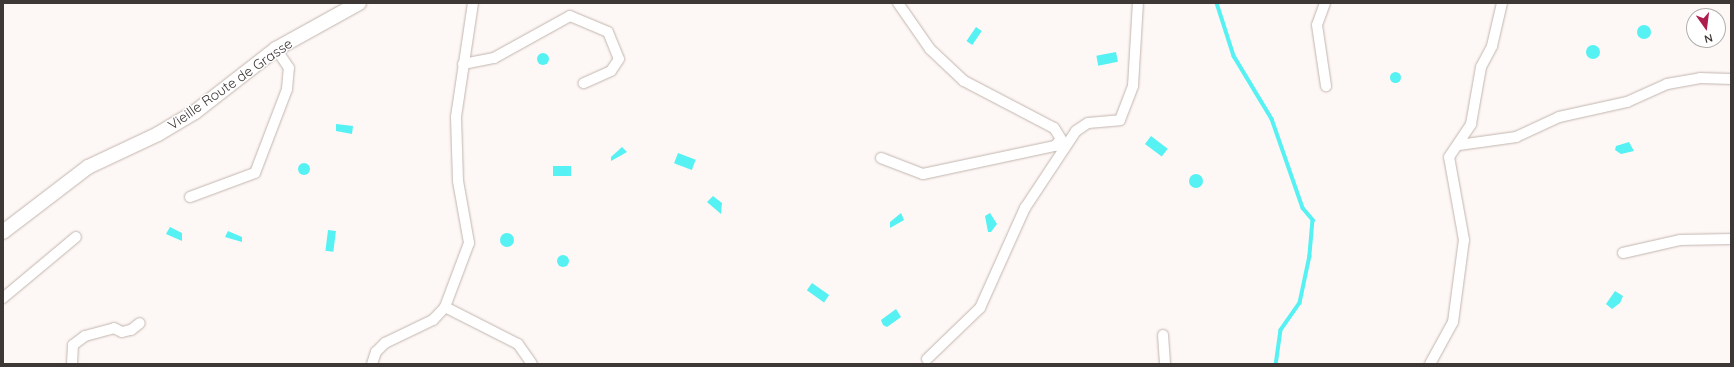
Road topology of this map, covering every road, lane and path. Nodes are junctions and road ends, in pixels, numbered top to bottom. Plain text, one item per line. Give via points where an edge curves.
1 (359, 3) edge
2 (473, 3) edge
3 (898, 3) edge
4 (1138, 3) edge
5 (1325, 3) edge
6 (1502, 3) edge
7 (276, 49) junction
8 (464, 64) junction
9 (1731, 79) edge
10 (584, 83) dead end
11 (1326, 86) dead end
12 (1459, 146) junction
13 (881, 158) dead end
14 (190, 197) dead end
15 (3, 232) edge
16 (76, 237) dead end
17 (1731, 239) edge
18 (1623, 253) dead end
19 (3, 298) edge
20 (445, 307) junction
21 (140, 324) dead end
22 (1163, 335) dead end
23 (927, 359) dead end
24 (72, 364) edge
25 (372, 364) edge
26 (532, 364) edge
27 (1165, 364) edge
28 (1430, 364) edge

1 - 7 street, Vieille Route de Grasse
2 - 8 street
3 - 13 street via 930,49 964,81 1054,128 1061,139 1055,146 923,174
4 - 23 street via 1133,86 1120,120 1088,123 1076,131 1025,208 980,308
5 - 11 street via 1318,25
6 - 12 street via 1492,46 1481,67 1471,124
7 - 14 street via 289,68 287,89 255,173
7 - 15 street, Vieille Route de Grasse via 195,112 158,134 88,167
8 - 10 street via 494,58 570,16 608,32 619,59 611,71
8 - 20 street via 456,142 458,181 469,243
9 - 12 street via 1700,78 1667,84 1627,102 1559,117 1516,137
12 - 28 street via 1449,157 1464,240 1454,322
16 - 19 street
17 - 18 street via 1680,240
20 - 25 street via 433,320 386,343 376,352
20 - 26 street via 518,344
21 - 24 street via 122,332 114,328 84,336 73,344
22 - 27 street

